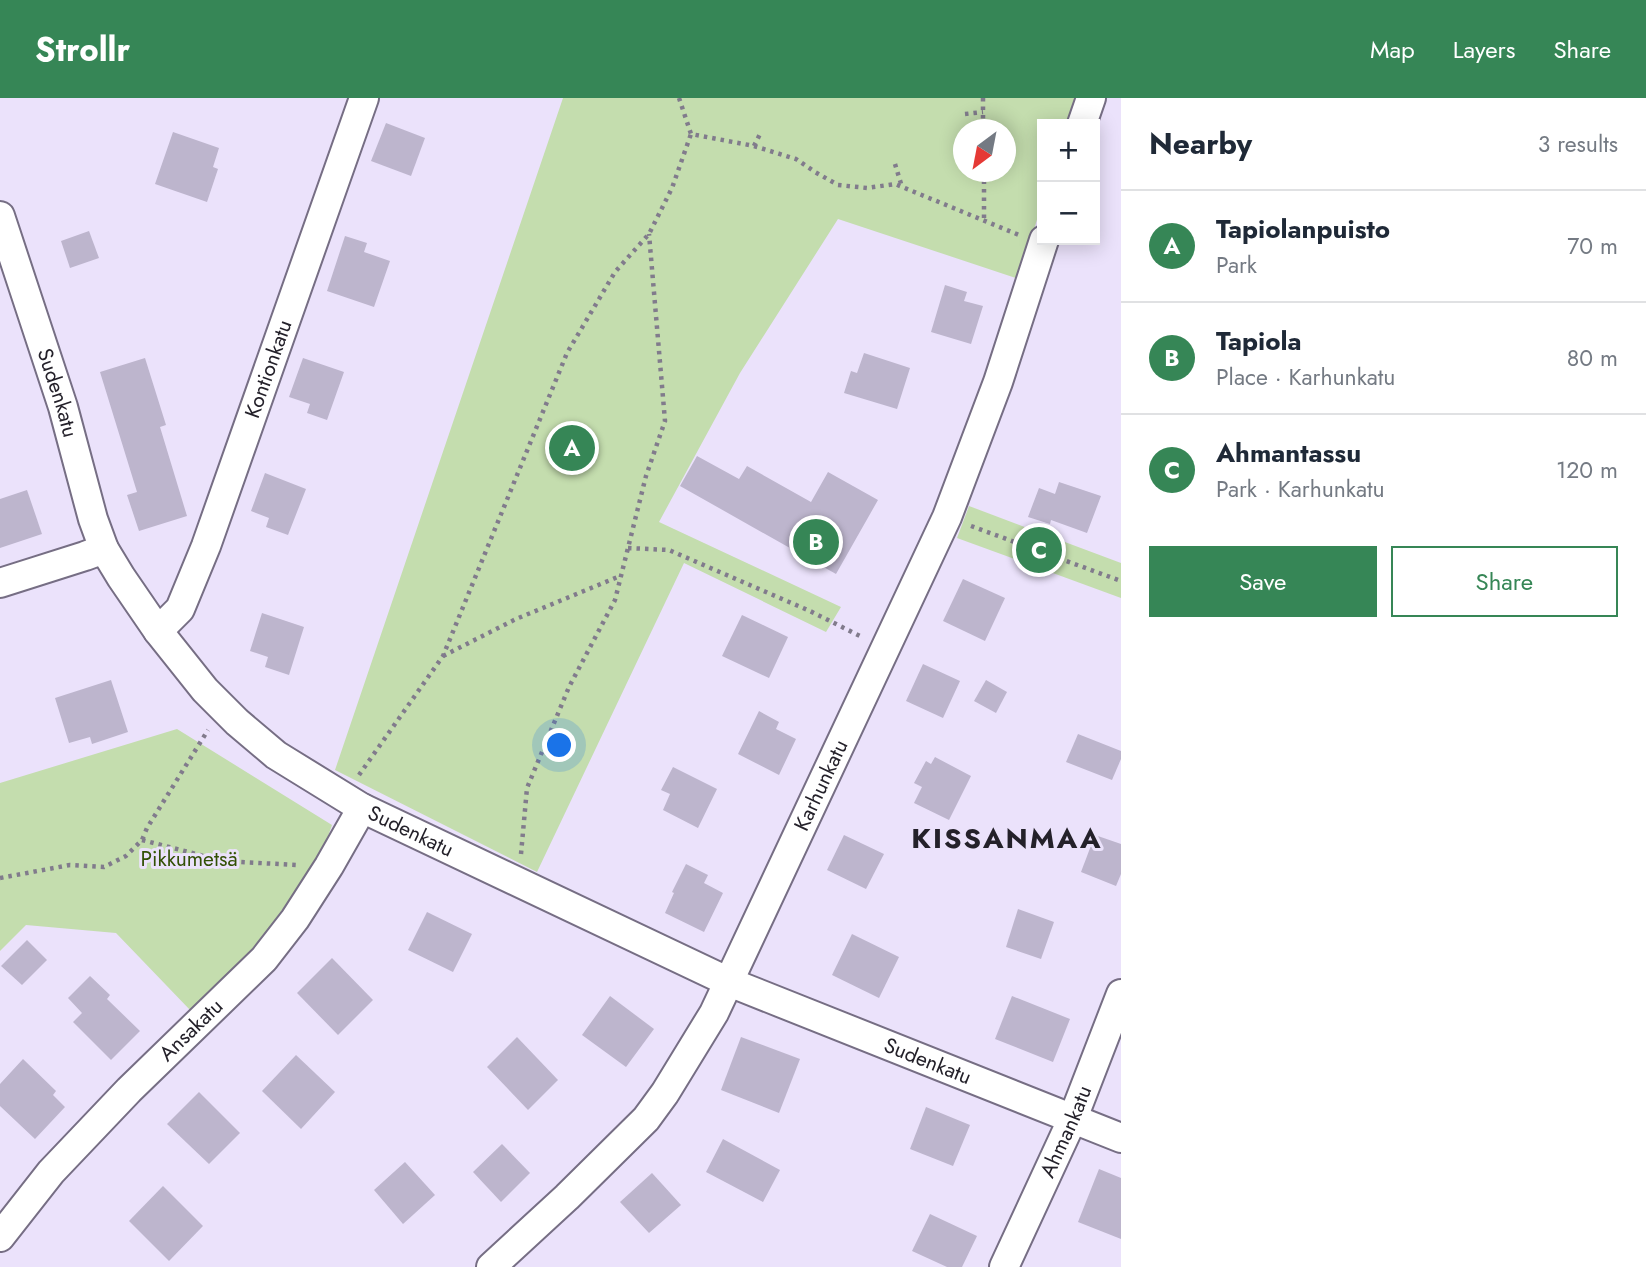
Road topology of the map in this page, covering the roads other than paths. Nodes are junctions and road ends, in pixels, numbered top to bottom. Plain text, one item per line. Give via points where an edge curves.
1 (364, 98) edge
2 (1091, 98) edge
3 (1084, 119) edge
4 (0, 216) edge
5 (1042, 245) edge
6 (104, 549) junction
7 (0, 583) edge
8 (158, 631) junction
9 (353, 802) junction
10 (729, 982) junction
11 (1121, 994) edge
12 (1073, 1118) junction
13 (1121, 1138) edge
14 (0, 1237) edge
15 (491, 1267) edge
16 (1004, 1267) edge

1 - 8 street, Kontionkatu via 206,546 180,609
2 - 3 street
4 - 6 street, Sudenkatu
5 - 10 street, Karhunkatu via 998,382 947,517
6 - 7 street
6 - 8 street, Sudenkatu
8 - 9 street, Sudenkatu via 237,722 276,755
9 - 10 street, Sudenkatu
9 - 14 street, Ansakatu via 329,866 264,959 51,1172
10 - 12 street, Sudenkatu
10 - 15 street, Karhunkatu via 646,1119
11 - 12 street, Ahmankatu
12 - 13 street, Sudenkatu
12 - 16 street, Ahmankatu

